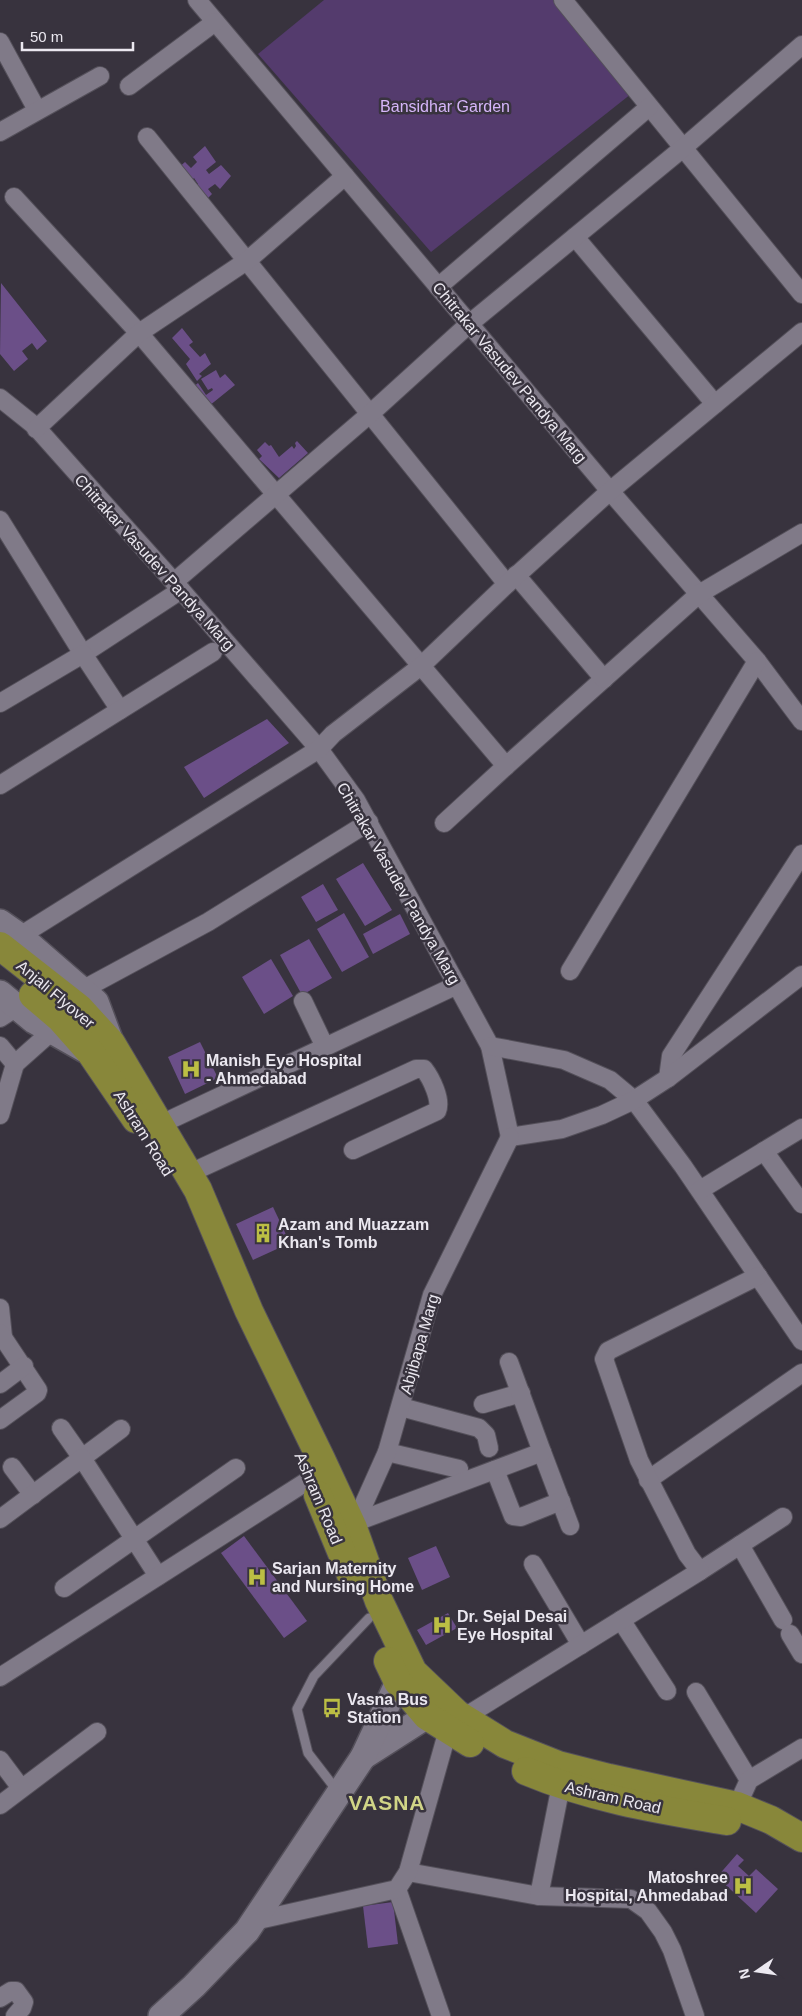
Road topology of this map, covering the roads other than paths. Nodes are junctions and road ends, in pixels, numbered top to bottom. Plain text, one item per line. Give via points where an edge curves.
1 (562, 0) edge
2 (203, 2) edge
3 (215, 22) junction
4 (0, 42) edge
5 (802, 45) edge
6 (100, 76) dead end
7 (129, 86) dead end
8 (650, 107) junction
9 (37, 110) junction
10 (0, 132) edge
11 (147, 137) dead end
12 (683, 148) junction
13 (345, 176) junction
14 (14, 197) dead end
15 (575, 236) junction
16 (248, 260) junction
17 (438, 287) junction
18 (802, 294) edge
19 (469, 324) junction
20 (802, 332) edge
21 (139, 333) junction
22 (0, 398) edge
23 (715, 404) junction
24 (371, 413) junction
25 (36, 429) junction
26 (610, 491) junction
27 (276, 494) junction
28 (0, 520) edge
29 (802, 533) edge
30 (512, 580) junction
31 (178, 586) junction
32 (699, 594) junction
33 (213, 652) dead end
34 (84, 654) junction
35 (757, 661) junction
36 (421, 666) junction
37 (604, 679) junction
38 (0, 703) edge
39 (120, 710) junction
40 (802, 721) edge
41 (319, 749) junction
42 (506, 766) junction
43 (0, 786) edge
44 (369, 822) junction
45 (444, 822) dead end
46 (802, 854) edge
47 (7, 934) edge
48 (0, 967) edge
49 (570, 971) dead end
50 (802, 975) edge
51 (457, 984) junction
52 (303, 1001) dead end
53 (6, 1006) edge
54 (68, 1012) junction
55 (490, 1046) junction
56 (325, 1047) junction
57 (101, 1048) junction
58 (7, 1059) edge
59 (668, 1078) junction
60 (634, 1100) junction
61 (0, 1112) edge
62 (159, 1126) junction
63 (802, 1128) edge
64 (510, 1137) junction
65 (353, 1150) dead end
66 (764, 1151) junction
67 (188, 1174) junction
68 (700, 1190) junction
69 (802, 1204) edge
70 (758, 1276) junction
71 (0, 1308) edge
72 (1, 1336) edge
73 (802, 1341) edge
74 (510, 1362) dead end
75 (24, 1366) junction
76 (802, 1373) edge
77 (0, 1384) edge
78 (521, 1393) junction
79 (483, 1404) dead end
80 (401, 1408) junction
81 (0, 1420) edge
82 (61, 1428) dead end
83 (121, 1429) dead end
84 (489, 1448) dead end
85 (387, 1452) junction
86 (542, 1452) junction
87 (82, 1458) junction
88 (12, 1467) dead end
89 (236, 1468) dead end
90 (459, 1469) dead end
91 (495, 1470) junction
92 (312, 1478) junction
93 (648, 1480) junction
94 (33, 1495) junction
95 (561, 1501) junction
96 (783, 1517) dead end
97 (0, 1519) edge
98 (355, 1525) junction
99 (570, 1526) dead end
100 (133, 1538) junction
101 (740, 1545) junction
102 (533, 1564) dead end
103 (700, 1571) junction
104 (158, 1576) junction
105 (64, 1588) dead end
106 (369, 1618) junction
107 (621, 1620) junction
108 (581, 1645) junction
109 (802, 1654) edge
110 (0, 1677) edge
111 (406, 1677) junction
112 (667, 1691) dead end
113 (696, 1692) dead end
114 (445, 1716) junction
115 (98, 1732) dead end
116 (802, 1748) edge
117 (363, 1757) junction
118 (0, 1760) edge
119 (563, 1776) junction
120 (749, 1780) junction
121 (21, 1788) junction
122 (338, 1792) junction
123 (0, 1805) edge
124 (733, 1814) junction
125 (802, 1838) edge
126 (802, 1858) edge
127 (408, 1872) junction
128 (397, 1889) junction
129 (538, 1896) junction
130 (254, 1921) junction
131 (0, 1998) edge
132 (15, 2016) edge
133 (161, 2016) edge
134 (442, 2016) edge
135 (695, 2016) edge

1 - 8 street
2 - 3 street, Chitrakar Vasudev Pandya Marg
3 - 7 street
3 - 13 street, Chitrakar Vasudev Pandya Marg
4 - 9 street
5 - 12 street
6 - 9 street
8 - 12 street
8 - 17 street
9 - 10 street
11 - 16 street
12 - 15 street
12 - 18 street
13 - 16 street
13 - 17 street, Chitrakar Vasudev Pandya Marg
14 - 21 street
15 - 19 street
15 - 23 street
16 - 21 street
16 - 24 street
17 - 19 street, Chitrakar Vasudev Pandya Marg
19 - 24 street
19 - 26 street, Chitrakar Vasudev Pandya Marg
20 - 23 street
21 - 25 street
21 - 27 street
22 - 25 street, Chitrakar Vasudev Pandya Marg
23 - 26 street
24 - 27 street
24 - 30 street
25 - 31 street, Chitrakar Vasudev Pandya Marg
26 - 30 street
26 - 32 street, Chitrakar Vasudev Pandya Marg
27 - 31 street
27 - 36 street
28 - 34 street
29 - 32 street
30 - 36 street
30 - 37 street
31 - 34 street
31 - 41 street, Chitrakar Vasudev Pandya Marg
32 - 35 street, Chitrakar Vasudev Pandya Marg
32 - 37 street
33 - 39 street
34 - 38 street
34 - 39 street
35 - 40 street, Chitrakar Vasudev Pandya Marg
35 - 49 street
36 - 41 street via 333,734
36 - 42 street
37 - 42 street
39 - 43 street
41 - 44 street, Chitrakar Vasudev Pandya Marg
41 - 47 street
42 - 45 street
44 - 51 street, Chitrakar Vasudev Pandya Marg
44 - 54 street
46 - 59 street via 671,1056
47 - 54 main road, Anjali Flyover
48 - 54 main road, Anjali Flyover
50 - 59 street
51 - 55 street, Chitrakar Vasudev Pandya Marg
51 - 56 street
52 - 56 street
53 - 54 street
54 - 57 main road, Anjali Flyover
54 - 57 street via 96,1002
54 - 58 street
55 - 60 street via 564,1060 610,1080
55 - 64 street, Chitrakar Vasudev Pandya Marg
56 - 62 street
57 - 62 main road, Ashram Road
57 - 92 main road, Ashram Road via 124,1099 183,1198 234,1318
58 - 61 street
59 - 60 street
60 - 64 street via 562,1129
60 - 68 street
62 - 67 main road, Ashram Road
63 - 66 street
64 - 80 street, Abjibapa Marg via 432,1294
65 - 67 street via 437,1111 440,1105 438,1098 424,1069 416,1069
66 - 68 street
66 - 69 street
67 - 98 main road, Ashram Road via 198,1190 249,1311
68 - 70 street
70 - 73 street
70 - 93 street via 606,1354 605,1364
71 - 72 street
72 - 75 street
74 - 78 street
75 - 77 street
75 - 81 street via 38,1387 37,1394
76 - 93 street
78 - 79 street
78 - 86 street
80 - 84 street via 479,1428 486,1435
80 - 85 street, Abjibapa Marg
82 - 87 street
83 - 87 street
85 - 90 street
85 - 98 street, Abjibapa Marg
86 - 91 street
86 - 95 street
87 - 94 street
87 - 100 street
88 - 94 street
89 - 100 street
91 - 95 street via 513,1516 520,1517
91 - 98 street
92 - 104 street
92 - 106 main road, Ashram Road
93 - 103 street via 687,1554
94 - 97 street
95 - 99 street
96 - 101 street
98 - 111 main road, Ashram Road
100 - 104 street
100 - 105 street
101 - 103 street
101 - 109 street
102 - 108 street
103 - 107 street
104 - 110 street
106 - 111 main road, Ashram Road
106 - 122 lane via 314,1676 297,1709 308,1753
107 - 108 street
107 - 112 street
108 - 114 street
111 - 114 main road, Ashram Road
111 - 117 street
113 - 120 street
114 - 117 street
114 - 119 main road, Ashram Road via 497,1759
114 - 127 street
115 - 121 street
116 - 120 street
117 - 122 street
118 - 121 street
119 - 124 main road, Ashram Road via 601,1798
119 - 129 street
120 - 124 street
121 - 123 street
122 - 130 street
124 - 125 main road, Ashram Road via 771,1820
124 - 126 main road, Ashram Road
127 - 128 street
127 - 129 street
128 - 130 street
128 - 134 street
129 - 135 street via 631,1899 648,1911 672,1950
130 - 133 street via 194,1986
131 - 132 street via 11,1991 16,1992 24,2002

